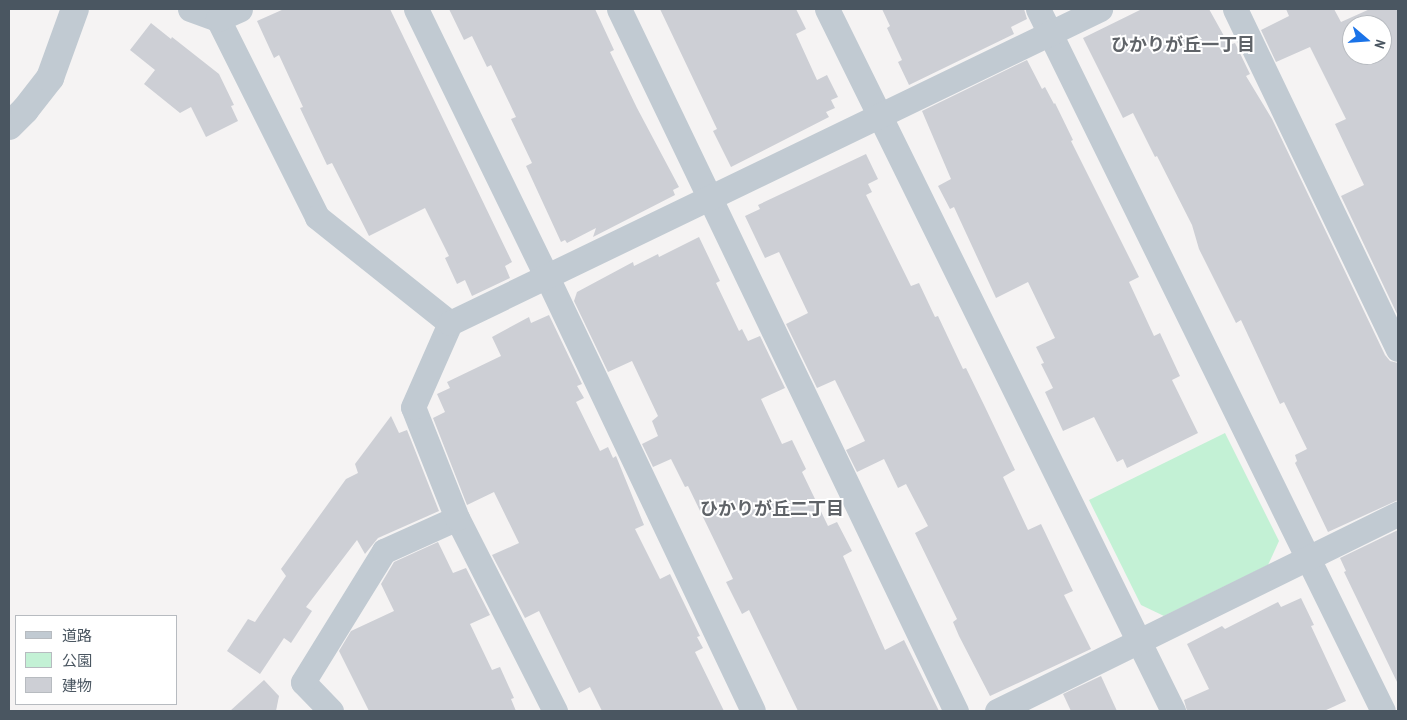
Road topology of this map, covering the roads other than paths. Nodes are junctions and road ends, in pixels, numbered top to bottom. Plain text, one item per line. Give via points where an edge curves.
1 (75, 9) edge
2 (190, 9) edge
3 (416, 9) edge
4 (619, 9) edge
5 (827, 9) edge
6 (1038, 9) edge
7 (1100, 9) edge
8 (1235, 9) edge
9 (229, 14) edge
10 (1051, 35) junction
11 (880, 116) junction
12 (9, 126) edge
13 (710, 198) junction
14 (547, 277) junction
15 (450, 323) junction
16 (1398, 349) edge
17 (1398, 514) edge
18 (457, 518) junction
19 (1309, 558) junction
20 (1140, 641) junction
21 (331, 711) edge
22 (555, 711) edge
23 (753, 711) edge
24 (956, 711) edge
25 (997, 711) edge
26 (1173, 711) edge
27 (1383, 711) edge

1 - 12 street via 50,78
2 - 9 street
3 - 14 street
4 - 13 street
5 - 11 street
6 - 10 street
7 - 10 street
8 - 16 street
9 - 15 street via 317,217
10 - 11 street
10 - 19 street
11 - 13 street
11 - 20 street
13 - 14 street
13 - 24 street
14 - 15 street
14 - 23 street
15 - 18 street via 413,407
17 - 19 street
18 - 21 street via 384,551 303,682
18 - 22 street
19 - 20 street
19 - 27 street
20 - 25 street
20 - 26 street

